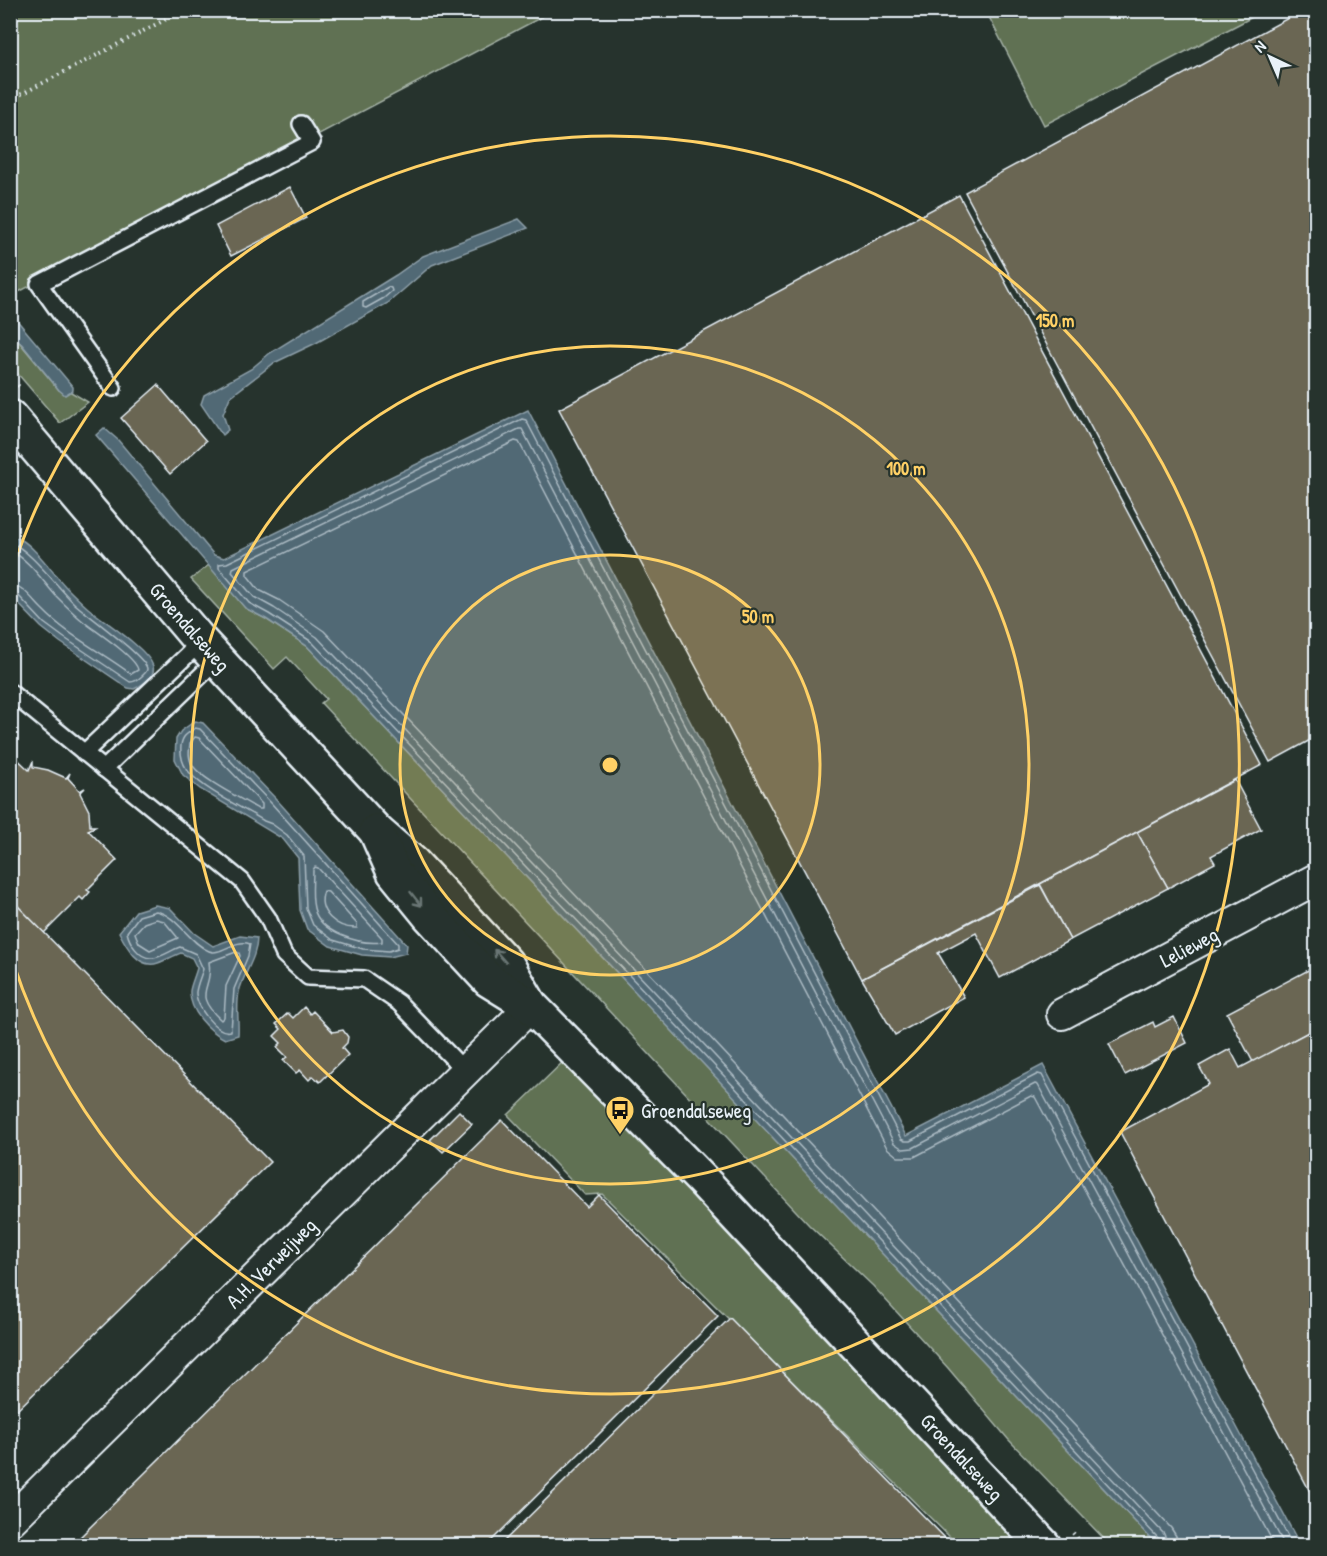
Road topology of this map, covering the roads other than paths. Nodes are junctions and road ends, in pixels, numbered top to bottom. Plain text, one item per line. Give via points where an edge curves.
1 (301, 124) dead end
2 (113, 388) dead end
3 (10, 417) edge
4 (209, 650) junction
5 (10, 692) edge
6 (84, 753) junction
7 (104, 769) junction
8 (1317, 879) edge
9 (531, 1006) junction
10 (1062, 1014) dead end
11 (465, 1071) junction
12 (10, 1521) edge
13 (1044, 1545) edge

1 - 2 lane via 312,142 39,284
3 - 4 street, Groendalseweg
4 - 6 lane
4 - 7 lane
4 - 9 street, Groendalseweg via 376,831 394,872 429,915 489,980
5 - 6 lane
6 - 7 lane
7 - 11 lane via 242,881 268,918 284,955 308,977 364,979 399,1003
8 - 10 street, Lelieweg
9 - 11 street, A.H. Verweijweg
9 - 13 street, Groendalseweg via 707,1185
11 - 12 street, A.H. Verweijweg

